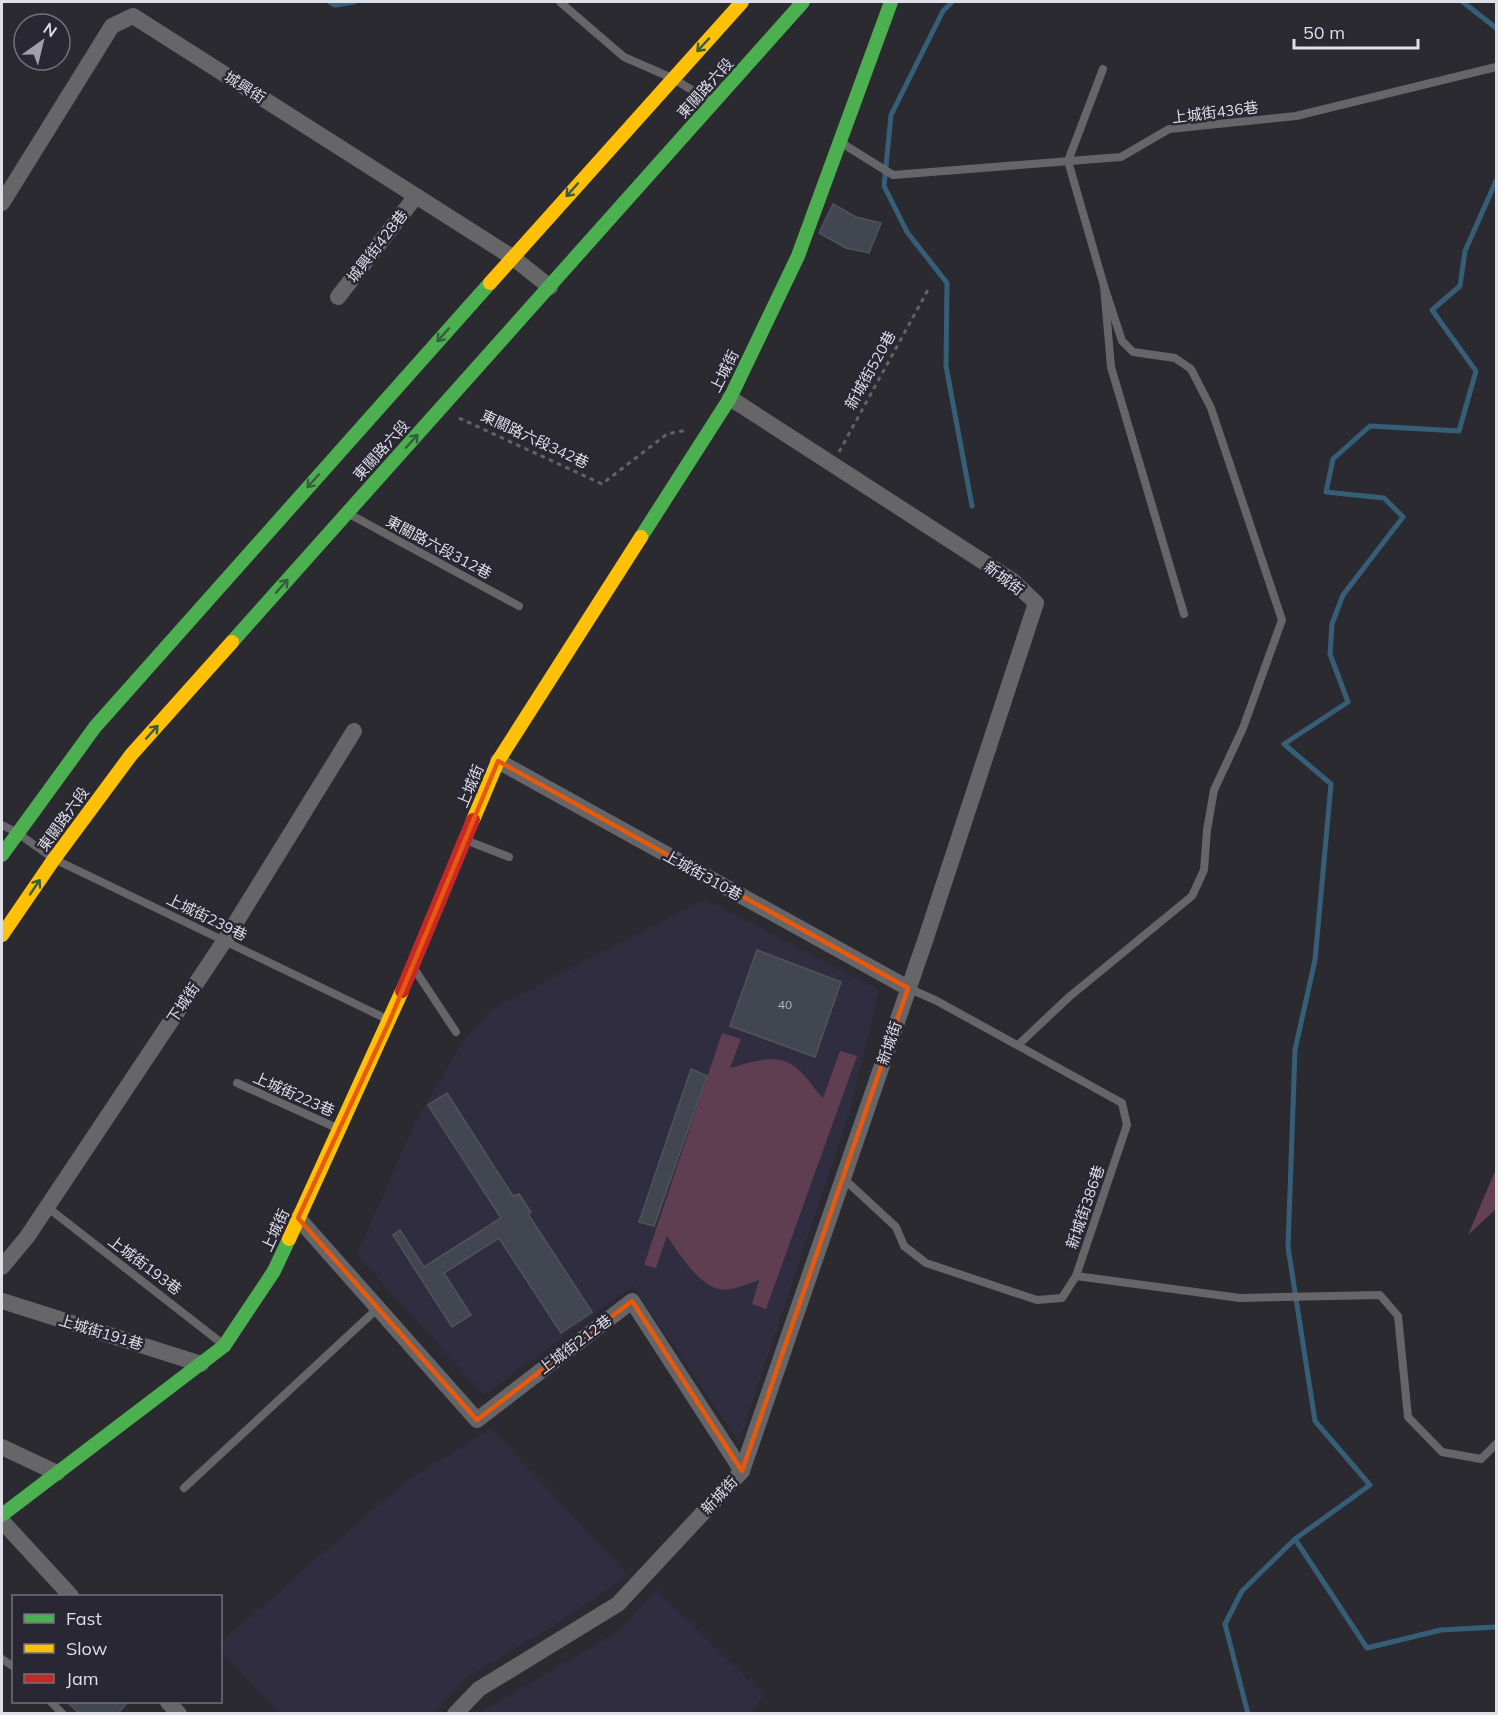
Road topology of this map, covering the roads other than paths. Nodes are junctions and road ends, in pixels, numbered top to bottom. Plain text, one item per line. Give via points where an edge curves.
1 (560, 2) edge
2 (742, 2) edge
3 (803, 2) edge
4 (891, 2) edge
5 (1497, 67) edge
6 (1103, 69) dead end
7 (672, 78) junction
8 (713, 103) junction
9 (840, 142) junction
10 (1068, 161) junction
11 (416, 196) junction
12 (2, 203) edge
13 (512, 257) junction
14 (1104, 286) junction
15 (550, 287) junction
16 (338, 297) dead end
17 (730, 398) junction
18 (346, 513) junction
19 (519, 606) dead end
20 (1184, 614) dead end
21 (354, 731) dead end
22 (498, 761) junction
23 (2, 825) edge
24 (16, 832) junction
25 (465, 840) junction
26 (2, 855) edge
27 (509, 857) dead end
28 (54, 859) junction
29 (2, 935) edge
30 (225, 940) junction
31 (412, 966) junction
32 (908, 988) junction
33 (390, 1020) junction
34 (456, 1032) dead end
35 (1018, 1045) junction
36 (237, 1083) dead end
37 (339, 1129) junction
38 (843, 1178) junction
39 (47, 1208) junction
40 (298, 1218) junction
41 (2, 1267) edge
42 (1076, 1276) junction
43 (2, 1301) edge
44 (378, 1308) junction
45 (224, 1346) junction
46 (201, 1364) junction
47 (1497, 1444) edge
48 (2, 1447) edge
49 (742, 1471) junction
50 (57, 1473) junction
51 (184, 1488) dead end
52 (2, 1515) edge
53 (2, 1521) edge
54 (70, 1595) edge
55 (454, 1713) edge

1 - 7 lane via 624,57
2 -> 7 main road, 東關路六段
3 - 8 main road, 東關路六段
4 - 9 main road, 上城街
5 - 10 lane, 上城街436巷 via 1296,116 1169,129 1121,157
6 - 10 lane
7 - 8 lane
7 -> 13 main road, 東關路六段
8 - 15 main road, 東關路六段
9 - 10 lane, 上城街436巷 via 893,175
9 - 17 main road, 上城街 via 798,256
10 - 14 lane
11 - 12 street, 城興街 via 133,16 112,26
11 - 13 street, 城興街
11 - 16 street, 城興街428巷
13 - 15 street, 城興街
13 -> 24 main road, 東關路六段 via 95,727
14 - 20 lane via 1111,367
14 - 35 lane via 1122,341 1133,352 1175,358 1191,369 1210,408 1282,620 1243,728 1214,790 1204,870 1192,896
18 -> 15 main road, 東關路六段
17 - 22 main road, 上城街
17 - 32 street, 新城街 via 1013,581 1036,603
18 - 19 lane, 東關路六段312巷
28 -> 18 main road, 東關路六段 via 131,755
21 - 30 street, 下城街
22 - 25 main road, 上城街
22 - 32 street, 上城街310巷
23 - 24 lane, 上城街239巷
24 - 26 main road, 東關路六段
24 - 28 lane, 上城街239巷
25 - 27 lane
25 - 31 main road, 上城街
29 -> 28 main road, 東關路六段
28 - 30 lane, 上城街239巷
30 - 33 lane, 上城街239巷
30 - 39 street, 下城街
31 - 33 main road, 上城街
31 - 34 lane
32 - 35 lane, 新城街386巷
32 - 38 street, 新城街
33 - 37 main road, 上城街
35 - 42 lane, 新城街386巷 via 1122,1103 1127,1125
36 - 37 lane, 上城街223巷
37 - 40 main road, 上城街
38 - 42 lane, 新城街386巷 via 896,1227 904,1246 927,1263 1037,1300 1062,1298
38 - 49 street, 新城街
39 - 41 street, 下城街
39 - 45 lane, 上城街193巷
40 - 44 street, 上城街212巷
40 - 45 main road, 上城街 via 274,1271
42 - 47 lane via 1240,1298 1380,1295 1398,1316 1407,1417 1442,1452 1481,1459
43 - 46 street, 上城街191巷
44 - 49 street, 上城街212巷 via 477,1420 632,1301
44 - 51 lane
45 - 46 main road, 上城街
46 - 50 main road, 上城街
48 - 50 street
49 - 55 street, 新城街 via 618,1604 479,1689
50 - 52 main road, 上城街
53 - 54 street

